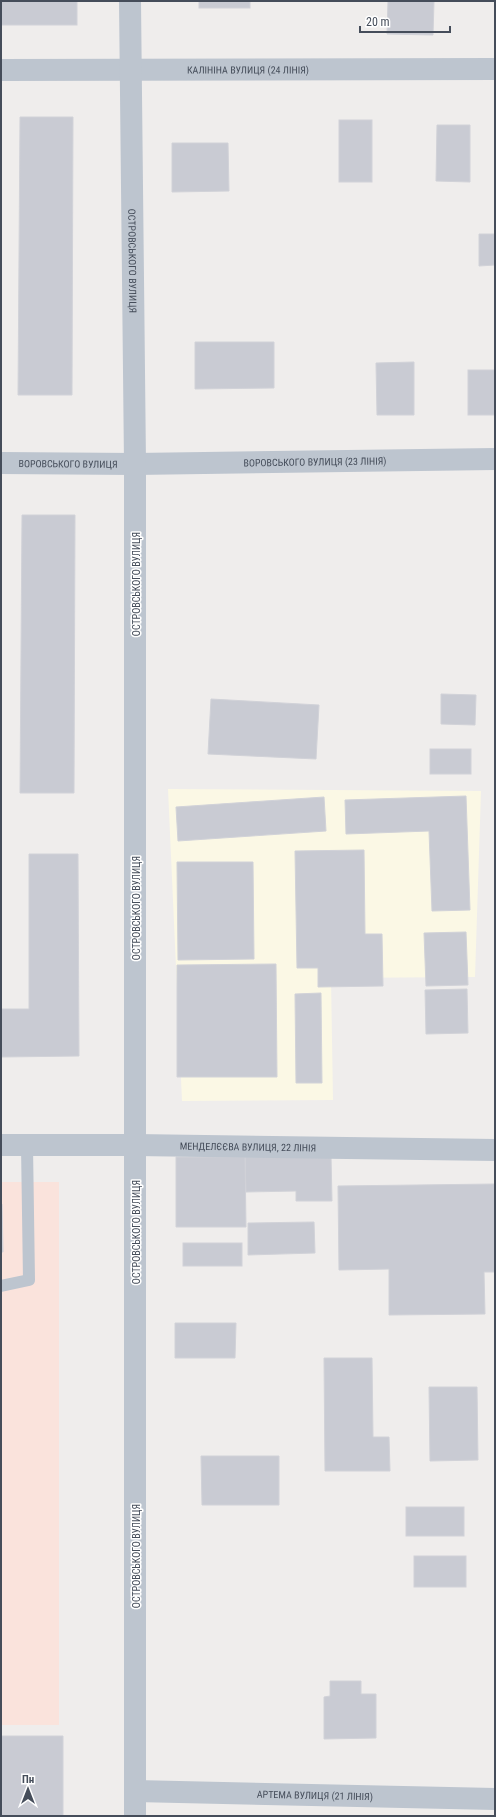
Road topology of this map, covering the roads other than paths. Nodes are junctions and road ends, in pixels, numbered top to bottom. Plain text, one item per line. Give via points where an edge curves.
1 (130, 1) edge
2 (495, 69) edge
3 (1, 70) edge
4 (132, 70) junction
5 (495, 459) edge
6 (1, 463) edge
7 (136, 464) junction
8 (1, 1145) edge
9 (136, 1145) junction
10 (27, 1146) junction
11 (495, 1150) edge
12 (1, 1286) edge
13 (136, 1791) junction
14 (495, 1799) edge
15 (135, 1816) edge

1 - 4 street, ОСТРОВСЬКОГО ВУЛИЦЯ
2 - 4 street, КАЛІНІНА ВУЛИЦЯ (24 ЛIНIЯ)
3 - 4 street, КАЛІНІНА ВУЛИЦЯ (24 ЛIНIЯ)
4 - 7 street, ОСТРОВСЬКОГО ВУЛИЦЯ
5 - 7 street, ВОРОВСЬКОГО ВУЛИЦЯ (23 ЛIНIЯ)
6 - 7 street, ВОРОВСЬКОГО ВУЛИЦЯ
7 - 9 street, ОСТРОВСЬКОГО ВУЛИЦЯ
8 - 10 street, МЕНДЕЛЄЄВА ВУЛИЦЯ, 22 ЛІНІЯ
9 - 10 street, МЕНДЕЛЄЄВА ВУЛИЦЯ, 22 ЛІНІЯ
9 - 11 street, МЕНДЕЛЄЄВА ВУЛИЦЯ, 22 ЛІНІЯ
9 - 13 street, ОСТРОВСЬКОГО ВУЛИЦЯ
10 - 12 lane via 29,1280
13 - 14 street, АРТЕМА ВУЛИЦЯ (21 ЛIНIЯ)
13 - 15 street, ОСТРОВСЬКОГО ВУЛИЦЯ

